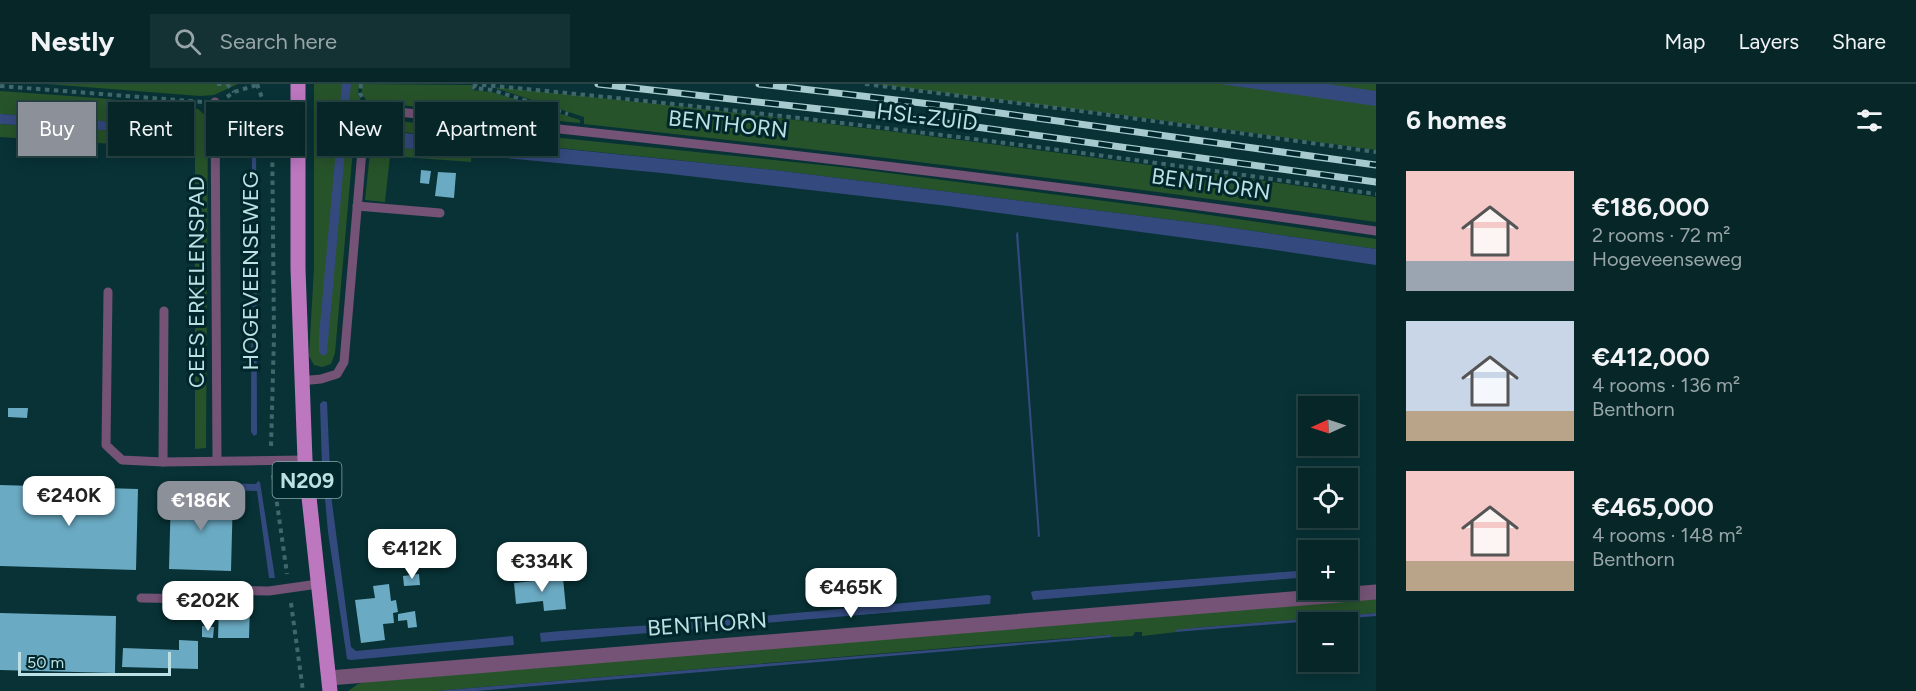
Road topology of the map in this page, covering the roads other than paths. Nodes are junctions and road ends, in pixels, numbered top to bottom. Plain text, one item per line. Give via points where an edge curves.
1 (298, 84) edge
2 (215, 156) edge
3 (357, 206) junction
4 (440, 213) dead end
5 (1376, 231) edge
6 (108, 292) dead end
7 (164, 311) dead end
8 (300, 381) junction
9 (304, 460) junction
10 (217, 461) junction
11 (163, 462) junction
12 (318, 584) junction
13 (1376, 592) edge
14 (141, 598) dead end
15 (330, 684) edge

1 - 8 main road, N209
2 - 10 lane, CEES ERKELENSPAD
3 - 4 lane
3 - 5 lane, BENTHORN via 365,130 372,119 384,112 398,112 839,159
3 - 8 lane via 344,362 337,374
6 - 11 lane via 106,445 122,460
7 - 11 lane
8 - 9 main road, N209
9 - 10 lane
9 - 12 main road, N209
10 - 11 lane
12 - 14 lane via 269,591 215,590 206,599
12 - 15 main road, N209
13 - 15 street, BENTHORN

